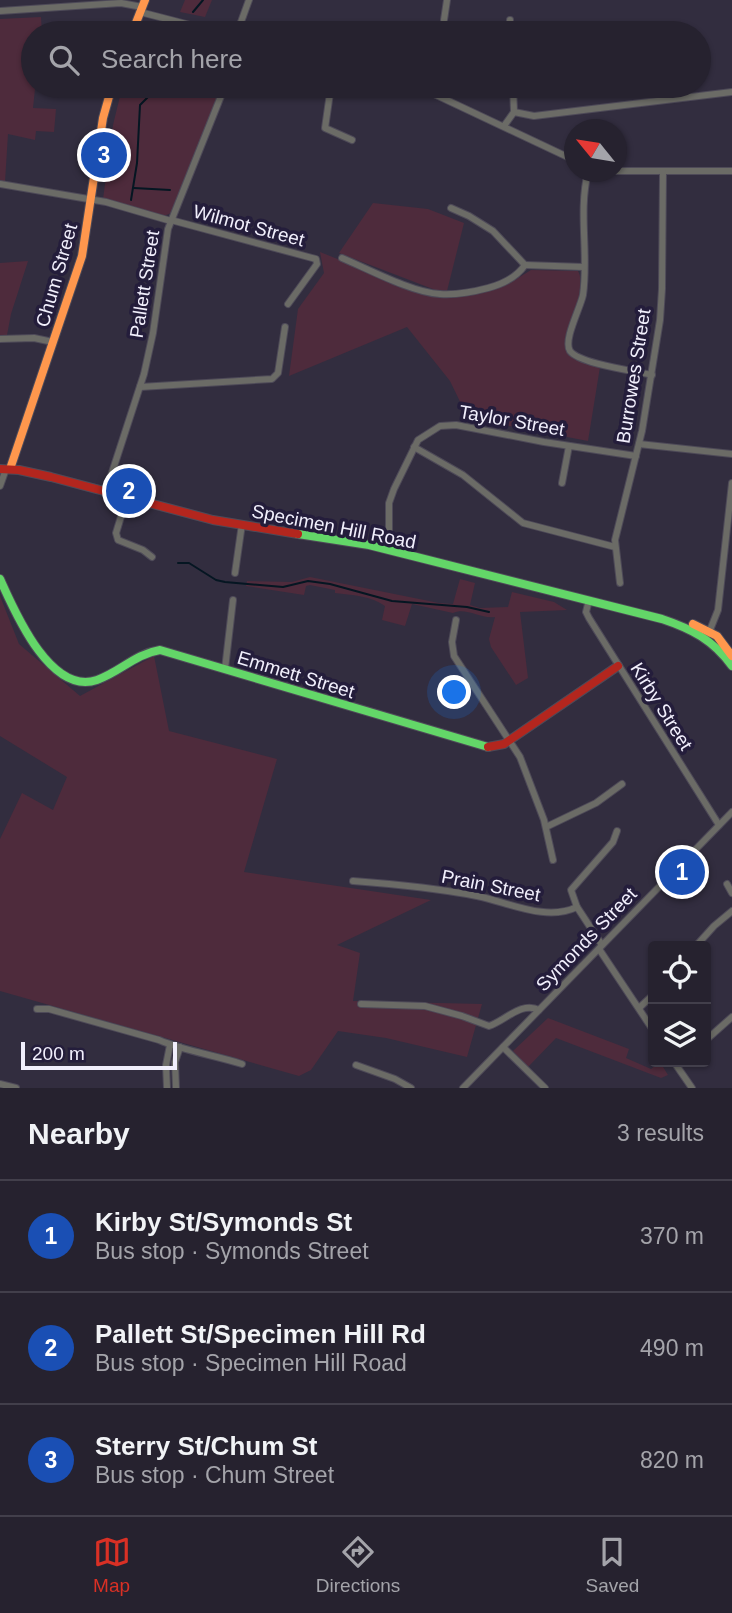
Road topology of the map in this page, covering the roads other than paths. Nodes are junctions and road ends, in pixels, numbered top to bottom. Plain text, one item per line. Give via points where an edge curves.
1 (43, 0) edge
2 (249, 0) edge
3 (447, 0) edge
4 (143, 6) edge
5 (42, 9) junction
6 (0, 11) edge
7 (444, 20) dead end
8 (186, 21) edge
9 (241, 21) edge
10 (732, 92) edge
11 (711, 95) edge
12 (109, 98) edge
13 (221, 98) edge
14 (329, 98) edge
15 (443, 98) edge
16 (513, 98) edge
17 (682, 98) edge
18 (514, 112) junction
19 (504, 126) junction
20 (352, 139) dead end
21 (564, 155) edge
22 (627, 172) edge
23 (663, 172) junction
24 (732, 172) edge
25 (587, 182) edge
26 (0, 184) edge
27 (91, 199) junction
28 (450, 208) dead end
29 (171, 221) junction
30 (342, 258) dead end
31 (525, 265) junction
32 (584, 267) junction
33 (288, 304) dead end
34 (285, 327) dead end
35 (0, 339) edge
36 (53, 342) junction
37 (652, 375) junction
38 (140, 387) junction
39 (639, 444) junction
40 (569, 446) junction
41 (414, 447) junction
42 (732, 454) edge
43 (636, 456) junction
44 (5, 469) edge
45 (562, 483) dead end
46 (732, 483) edge
47 (0, 486) edge
48 (106, 491) junction
49 (127, 498) junction
50 (731, 504) edge
51 (242, 524) junction
52 (615, 547) junction
53 (389, 550) junction
54 (152, 557) dead end
55 (235, 573) dead end
56 (0, 579) edge
57 (620, 583) dead end
58 (233, 600) dead end
59 (589, 600) junction
60 (456, 620) dead end
61 (709, 634) junction
62 (732, 656) edge
63 (618, 666) junction
64 (732, 666) edge
65 (225, 669) junction
66 (510, 740) junction
67 (622, 784) dead end
68 (732, 811) edge
69 (719, 825) junction
70 (546, 827) junction
71 (617, 831) dead end
72 (553, 860) dead end
73 (353, 881) dead end
74 (727, 884) dead end
75 (732, 893) edge
76 (577, 907) junction
77 (732, 911) edge
78 (700, 941) edge
79 (601, 947) junction
80 (648, 1000) edge
81 (361, 1004) dead end
82 (639, 1008) junction
83 (37, 1009) dead end
84 (538, 1010) junction
85 (732, 1017) edge
86 (648, 1022) edge
87 (711, 1036) edge
88 (170, 1045) junction
89 (180, 1047) junction
90 (503, 1047) junction
91 (242, 1063) dead end
92 (356, 1065) dead end
93 (678, 1067) edge
94 (0, 1084) edge
95 (16, 1088) edge
96 (167, 1088) edge
97 (176, 1088) edge
98 (411, 1088) edge
99 (463, 1088) edge
100 (545, 1088) edge
101 (692, 1088) edge

1 - 5 street
2 - 9 street
3 - 7 street
4 - 5 street
4 - 8 street
5 - 6 street
10 - 11 street
12 - 27 street, Chum Street
13 - 29 street, Pallett Street
14 - 20 street via 325,128
15 - 19 street
16 - 18 street
17 - 18 street via 533,116
18 - 19 street
19 - 21 street
22 - 23 street
23 - 24 street
23 - 37 street, Burrowes Street via 662,289
25 - 32 street
26 - 27 street, Wilmot Street
27 - 29 street, Wilmot Street
27 - 36 street, Chum Street via 82,256
28 - 31 street via 493,231
29 - 33 street, Wilmot Street via 317,261
29 - 38 street, Pallett Street
30 - 31 street via 439,294 496,285 517,275
31 - 32 street
32 - 37 street via 581,302 568,341 570,351 587,360
34 - 38 street via 272,379
35 - 36 street
36 - 44 street, Chum Street
37 - 39 street, Burrowes Street
38 - 48 street, Pallett Street
39 - 42 street
39 - 43 street, Burrowes Street
40 - 41 street, Taylor Street via 451,425 428,432
40 - 43 street, Taylor Street
40 - 45 street
41 - 52 street via 463,474 523,523
41 - 53 street, Taylor Street via 391,497
43 - 52 street, Burrowes Street
44 - 47 street
44 - 48 street, Specimen Hill Road
46 - 50 street
48 - 49 street, Specimen Hill Road
49 - 51 street, Specimen Hill Road
49 - 54 street via 116,537
50 - 61 street via 718,610
51 - 53 street, Specimen Hill Road
51 - 55 street
52 - 57 street, Burrowes Street
53 - 59 street, Specimen Hill Road
56 - 65 street, Emmett Street via 27,637 80,683 96,681 141,654 160,650
58 - 65 street
59 - 61 street, Specimen Hill Road
59 - 63 street, Kirby Street via 587,614
60 - 66 street via 452,647 456,660
61 - 62 street via 723,642
61 - 64 street
63 - 66 street, Emmett Street
63 - 69 street, Kirby Street
65 - 66 street, Emmett Street via 483,747
66 - 70 street
67 - 70 street via 596,803
68 - 69 street, Symonds Street
69 - 79 street, Symonds Street
70 - 72 street
71 - 76 street via 613,842 571,890
73 - 76 street, Prain Street via 477,896 541,911 565,912
74 - 75 street
76 - 79 street
77 - 78 street
79 - 82 street
79 - 84 street, Symonds Street
80 - 82 street
81 - 84 street via 425,1006 489,1026 524,1008
82 - 86 street
83 - 88 street
84 - 90 street, Symonds Street
85 - 87 street
88 - 89 street
88 - 96 street
89 - 91 street
89 - 97 street via 175,1062
90 - 99 street, Symonds Street
90 - 100 street
92 - 98 street
93 - 101 street
94 - 95 street

